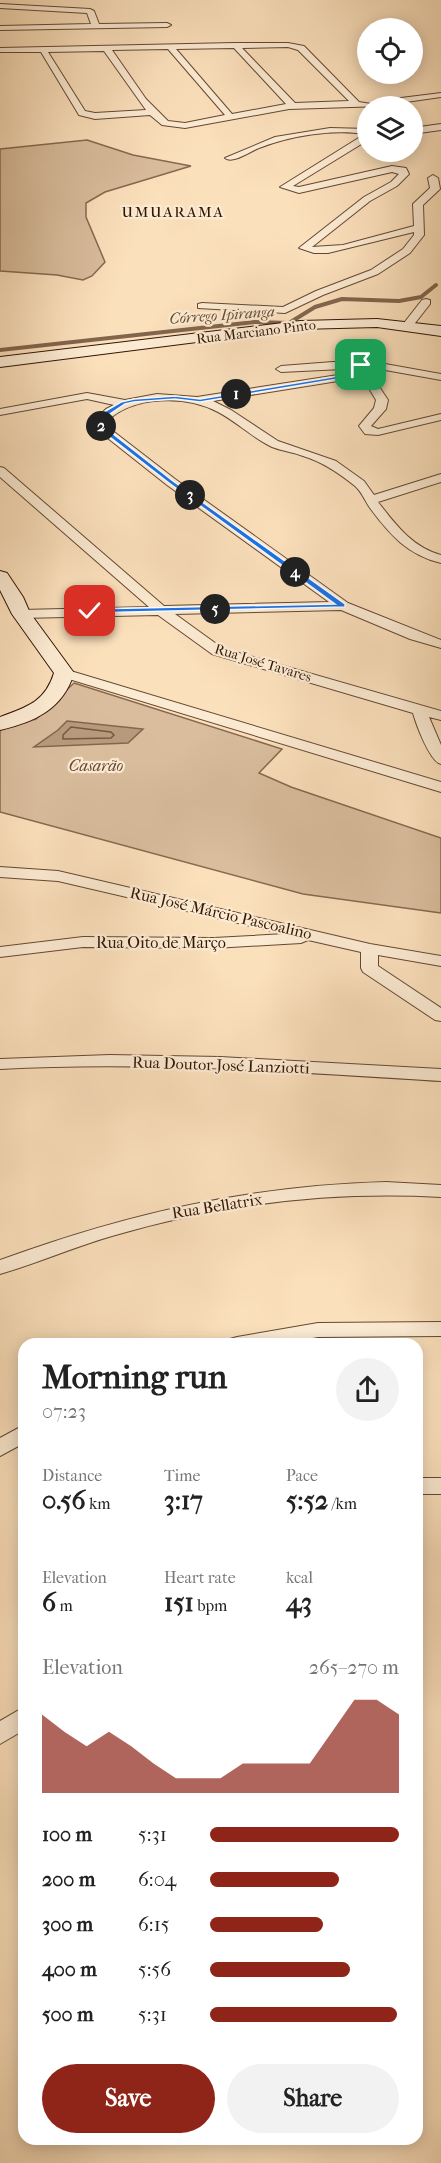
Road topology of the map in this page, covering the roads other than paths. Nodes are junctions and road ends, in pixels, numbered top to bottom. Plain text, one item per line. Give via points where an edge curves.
1 (0, 6) edge
2 (167, 25) dead end
3 (95, 26) junction
4 (0, 28) edge
5 (235, 45) junction
6 (170, 47) junction
7 (106, 48) junction
8 (43, 49) junction
9 (0, 50) edge
10 (441, 95) edge
11 (423, 97) edge
12 (357, 104) joint
13 (293, 106) junction
14 (152, 112) junction
15 (229, 116) junction
16 (441, 127) edge
17 (423, 129) edge
18 (357, 131) edge
19 (357, 143) edge
20 (229, 158) dead end
21 (433, 178) dead end
22 (419, 228) junction
23 (426, 302) dead end
24 (202, 306) dead end
25 (293, 319) junction
26 (408, 326) junction
27 (441, 331) edge
28 (0, 362) edge
29 (281, 369) dead end
30 (368, 371) junction
31 (441, 377) edge
32 (200, 400) junction
33 (123, 403) junction
34 (0, 412) edge
35 (441, 417) edge
36 (0, 471) edge
37 (441, 478) edge
38 (371, 500) junction
39 (441, 559) edge
40 (0, 577) edge
41 (343, 606) junction
42 (159, 609) junction
43 (21, 614) junction
44 (0, 615) edge
45 (441, 644) edge
46 (64, 673) junction
47 (420, 710) junction
48 (441, 716) edge
49 (0, 724) edge
50 (441, 760) edge
51 (441, 787) edge
52 (0, 872) edge
53 (322, 937) junction
54 (370, 949) junction
55 (0, 952) edge
56 (441, 961) edge
57 (441, 1016) edge
58 (0, 1064) edge
59 (441, 1075) edge
60 (441, 1191) edge
61 (0, 1267) edge
62 (441, 1329) edge
63 (272, 1338) edge
64 (18, 1437) edge
65 (0, 1448) edge
66 (423, 1486) edge
67 (441, 1486) edge
68 (18, 1721) edge
69 (0, 1734) edge

1 - 3 street via 90,11
2 - 3 street
3 - 4 street
5 - 6 street
5 - 12 street via 301,48
5 - 13 street
6 - 7 street
6 - 15 street
7 - 8 street
7 - 14 street
8 - 9 street
8 - 14 street via 82,113 95,116
10 - 11 street
12 - 13 street
13 - 15 street
14 - 15 street via 163,123 184,125
16 - 17 street
18 - 20 street via 288,135
19 - 22 street via 285,187 299,190 392,169 403,170 404,174 304,248 329,250
21 - 22 street via 435,189 418,204
22 - 25 street via 414,243 387,267 308,298
23 - 26 street
24 - 25 street
25 - 26 street, Rua Marciano Pinto
25 - 28 street, Rua Marciano Pinto
26 - 27 street, Rua Marciano Pinto
29 - 30 street via 333,365
30 - 31 street via 385,365
30 - 32 street
30 - 35 street via 382,400 380,409 365,426 369,432
32 - 33 street via 154,398
32 - 38 street via 274,443 328,462 363,487
33 - 34 street via 87,396
33 - 41 street via 104,415 100,421 104,430
36 - 42 street, Rua José Tavares
37 - 38 street
38 - 39 street via 404,543
40 - 43 street
41 - 42 street
41 - 45 street
42 - 43 street
42 - 47 street, Rua José Tavares via 217,651
43 - 44 street
43 - 46 street
46 - 49 street via 58,691 49,701
46 - 51 street
47 - 48 street, Rua José Tavares
47 - 50 street
52 - 53 street, Rua José Márcio Pascoalino via 58,876
53 - 54 street, Rua José Márcio Pascoalino
53 - 55 street, Rua Oito de Março via 214,943 83,942
54 - 56 street, Rua José Márcio Pascoalino
54 - 57 street via 369,968
58 - 59 street, Rua Doutor José Lanziotti via 209,1062
60 - 61 street, Rua Bellatrix via 338,1190 244,1200 160,1215 68,1241
62 - 63 street via 318,1330
64 - 65 street
66 - 67 street
68 - 69 street

